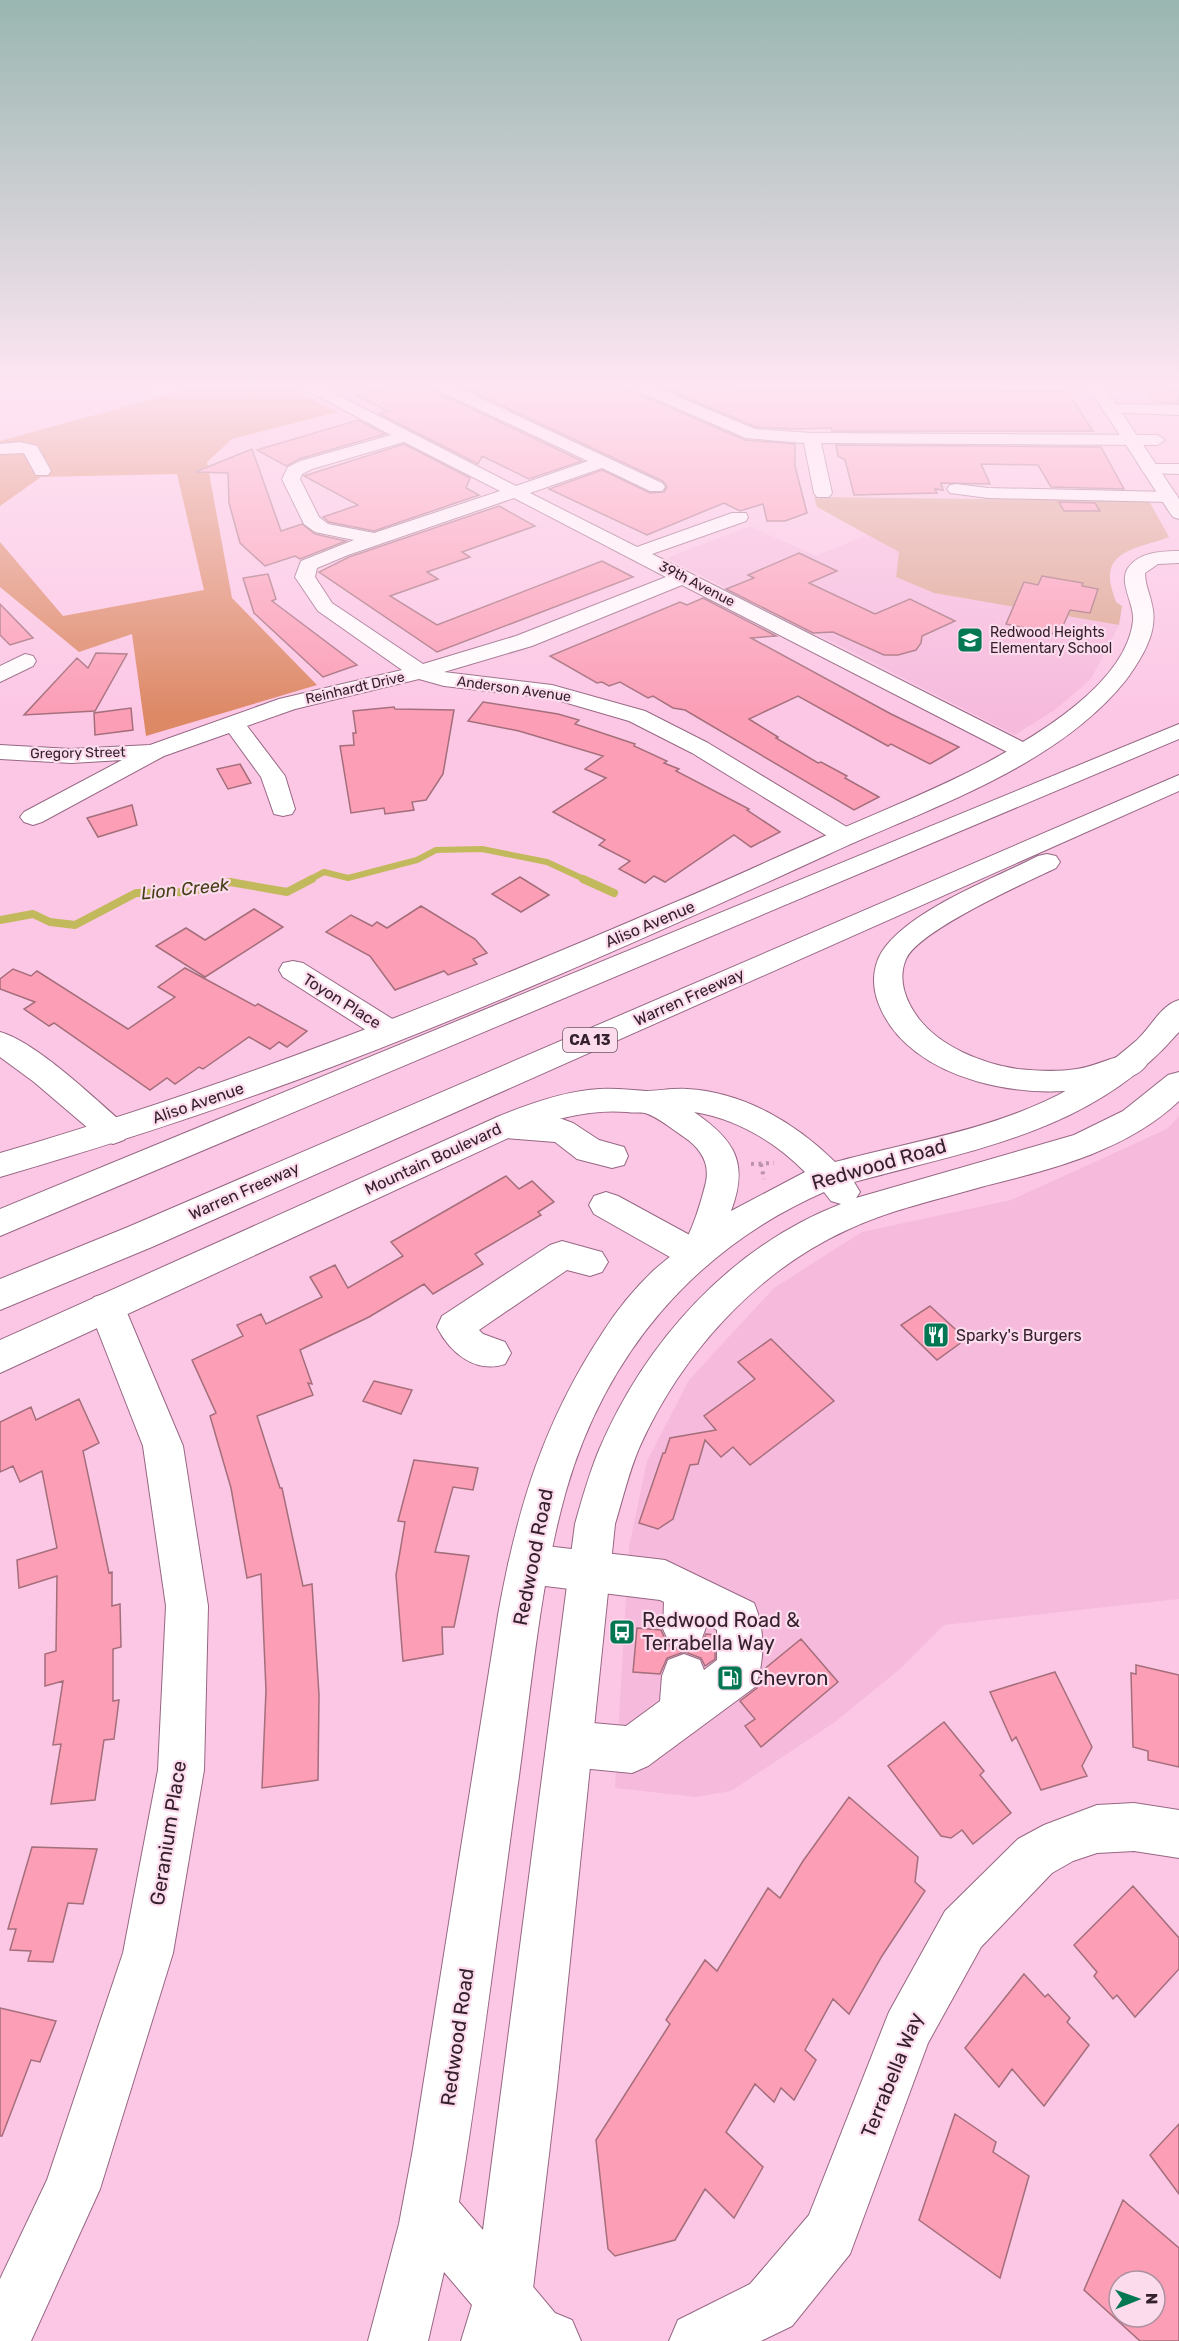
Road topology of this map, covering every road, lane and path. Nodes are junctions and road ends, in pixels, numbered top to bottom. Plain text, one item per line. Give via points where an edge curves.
1 (299, 495) edge
2 (505, 495) edge
3 (521, 495) edge
4 (1063, 495) edge
5 (1169, 497) joint
6 (1179, 513) edge
7 (739, 517) dead end
8 (375, 539) junction
9 (637, 553) junction
10 (1179, 557) edge
11 (683, 570) junction
12 (25, 661) dead end
13 (420, 672) junction
14 (0, 675) edge
15 (233, 723) junction
16 (1179, 730) edge
17 (156, 751) junction
18 (0, 752) edge
19 (1023, 752) junction
20 (1172, 785) edge
21 (283, 809) dead end
22 (33, 817) dead end
23 (846, 837) junction
24 (293, 970) dead end
25 (1179, 1010) edge
26 (391, 1032) junction
27 (0, 1042) edge
28 (1132, 1064) junction
29 (1179, 1083) edge
30 (650, 1102) junction
31 (506, 1126) junction
32 (113, 1132) junction
33 (612, 1156) dead end
34 (781, 1163) dead end
35 (744, 1164) dead end
36 (0, 1166) edge
37 (830, 1176) junction
38 (606, 1205) dead end
39 (859, 1212) junction
40 (0, 1224) edge
41 (573, 1248) dead end
42 (696, 1255) junction
43 (0, 1295) edge
44 (107, 1308) junction
45 (492, 1353) dead end
46 (0, 1357) edge
47 (529, 1564) junction
48 (589, 1571) junction
49 (570, 1744) junction
50 (1179, 1834) edge
51 (429, 2211) junction
52 (497, 2319) edge
53 (1, 2341) edge
54 (398, 2341) edge
55 (550, 2341) edge
56 (699, 2341) edge

1 - 8 main road via 311,520 322,528
2 - 8 main road
3 - 9 main road, 39th Avenue
4 - 5 main road
5 - 6 main road
7 - 9 main road
8 - 13 main road, Anderson Avenue via 308,565 305,577 325,607
9 - 11 main road, 39th Avenue
10 - 19 main road, Aliso Avenue via 1146,561 1135,572 1135,586 1144,608 1142,630 1113,681 1054,734
11 - 13 main road, Reinhardt Drive via 524,641
11 - 19 main road, 39th Avenue
12 - 14 main road
13 - 15 main road, Reinhardt Drive via 287,704
13 - 23 main road, Anderson Avenue via 444,679 552,692 637,716 700,748
15 - 17 main road, Reinhardt Drive
15 - 21 main road via 273,776
16 - 40 main road
17 - 18 main road, Gregory Street via 71,756
17 - 22 main road, Reinhardt Drive
19 - 23 main road, Aliso Avenue
20 - 28 main road via 1101,833 924,927 894,954 888,969 893,1005 903,1021 937,1050 982,1072 1058,1081 1101,1075
20 - 43 main road, Warren Freeway / CA 13
23 - 26 main road, Aliso Avenue via 693,907
24 - 26 main road, Toyon Place
25 - 28 main road, Redwood Road
26 - 32 main road, Aliso Avenue
27 - 32 main road via 45,1074
28 - 37 main road, Redwood Road via 1073,1102 1013,1126
29 - 39 main road via 1139,1117 1105,1137
30 - 31 main road, Mountain Boulevard via 581,1102 547,1109
30 - 37 main road, Mountain Boulevard via 688,1100 737,1112 789,1139
30 - 42 main road via 710,1139 724,1165 723,1187
31 - 33 main road via 562,1131 589,1150
31 - 44 main road, Mountain Boulevard
32 - 36 main road, Aliso Avenue
34 - 35 path
37 - 39 main road, Mountain Boulevard
37 - 42 main road, Redwood Road via 740,1222
38 - 42 main road
39 - 48 main road via 806,1235 773,1256 724,1297 684,1341 645,1398 624,1439 596,1524
41 - 45 main road via 455,1327 470,1345
42 - 47 main road, Redwood Road via 648,1300 591,1385 556,1459 540,1505
44 - 46 main road, Mountain Boulevard
44 - 53 main road, Geranium Place via 163,1446 186,1606 181,1770 148,1953 72,2190
47 - 48 main road
47 - 51 main road, Redwood Road
48 - 49 main road
48 - 49 main road via 665,1580 686,1610 739,1618 739,1671 683,1694 632,1750
49 - 52 main road
50 - 56 main road, Terrabella Way via 1134,1827 1097,1829 1061,1842 1035,1856 963,1929 907,2030 830,2234 771,2306
51 - 52 main road
51 - 54 main road, Redwood Road
52 - 55 main road via 539,2340

